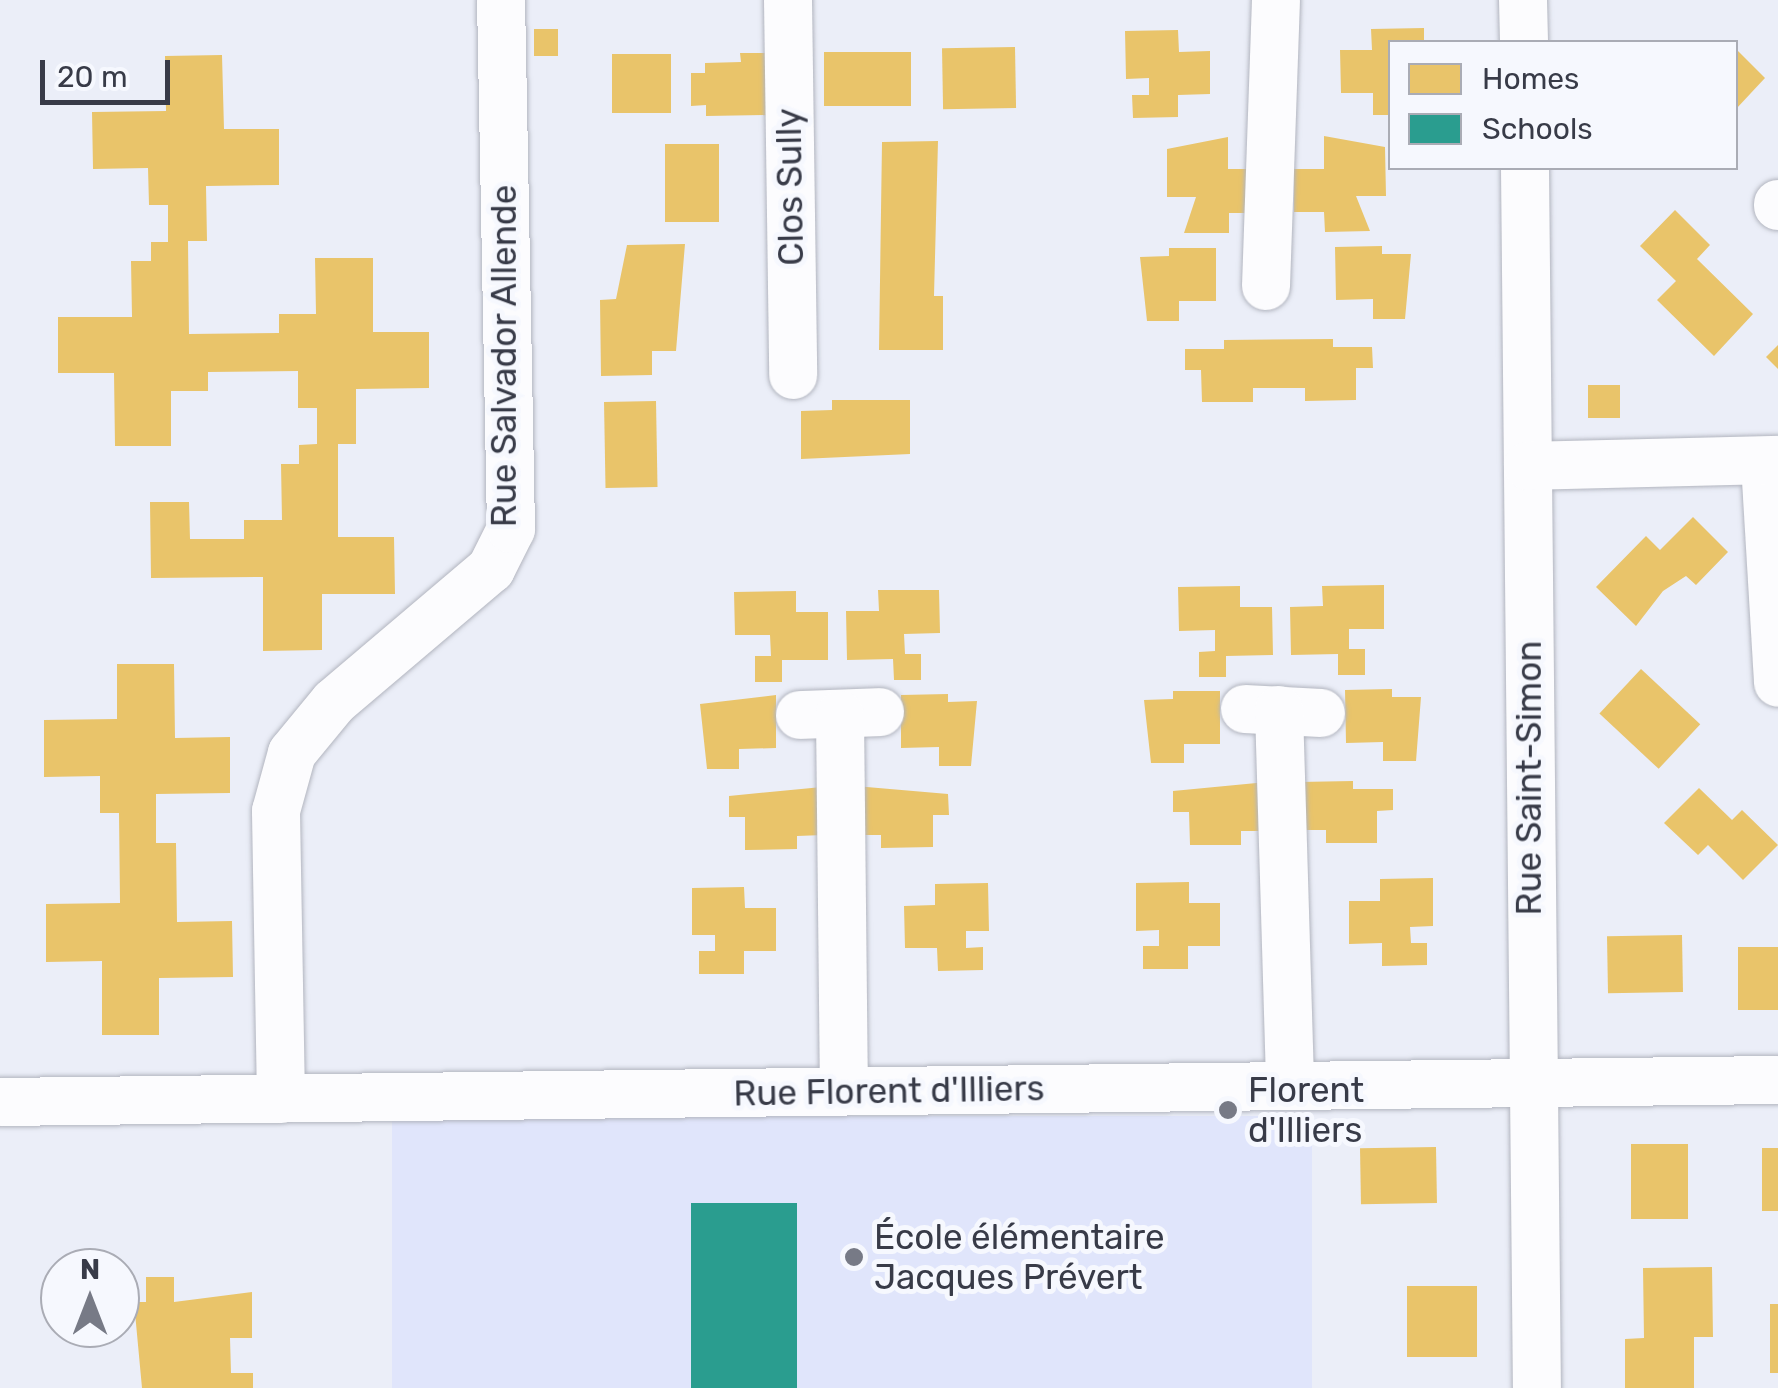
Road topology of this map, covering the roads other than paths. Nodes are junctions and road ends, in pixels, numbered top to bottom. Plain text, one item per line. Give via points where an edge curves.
1 (502, 0) edge
2 (788, 0) edge
3 (1276, 0) edge
4 (1523, 0) edge
5 (1524, 40) edge
6 (1525, 170) edge
7 (1266, 286) dead end
8 (793, 375) dead end
9 (1772, 461) edge
10 (1528, 466) junction
11 (1778, 683) edge
12 (1282, 711) dead end
13 (840, 714) dead end
14 (1778, 1080) edge
15 (1532, 1083) junction
16 (1290, 1086) junction
17 (844, 1091) junction
18 (280, 1098) junction
19 (0, 1102) edge
20 (1537, 1388) edge

1 - 18 street, Rue Salvador Allende via 510,529 490,569 334,702 292,754 276,811
2 - 8 street, Clos Sully
3 - 7 street
4 - 5 street
6 - 10 street, Rue Saint-Simon
9 - 10 street
9 - 11 street
10 - 15 street, Rue Saint-Simon
12 - 16 street
13 - 17 street
14 - 15 street, Rue Florent d'Illiers
15 - 16 street, Rue Florent d'Illiers
15 - 20 street, Rue Saint-Simon
16 - 17 street, Rue Florent d'Illiers
17 - 18 street, Rue Florent d'Illiers
18 - 19 street, Rue Florent d'Illiers

